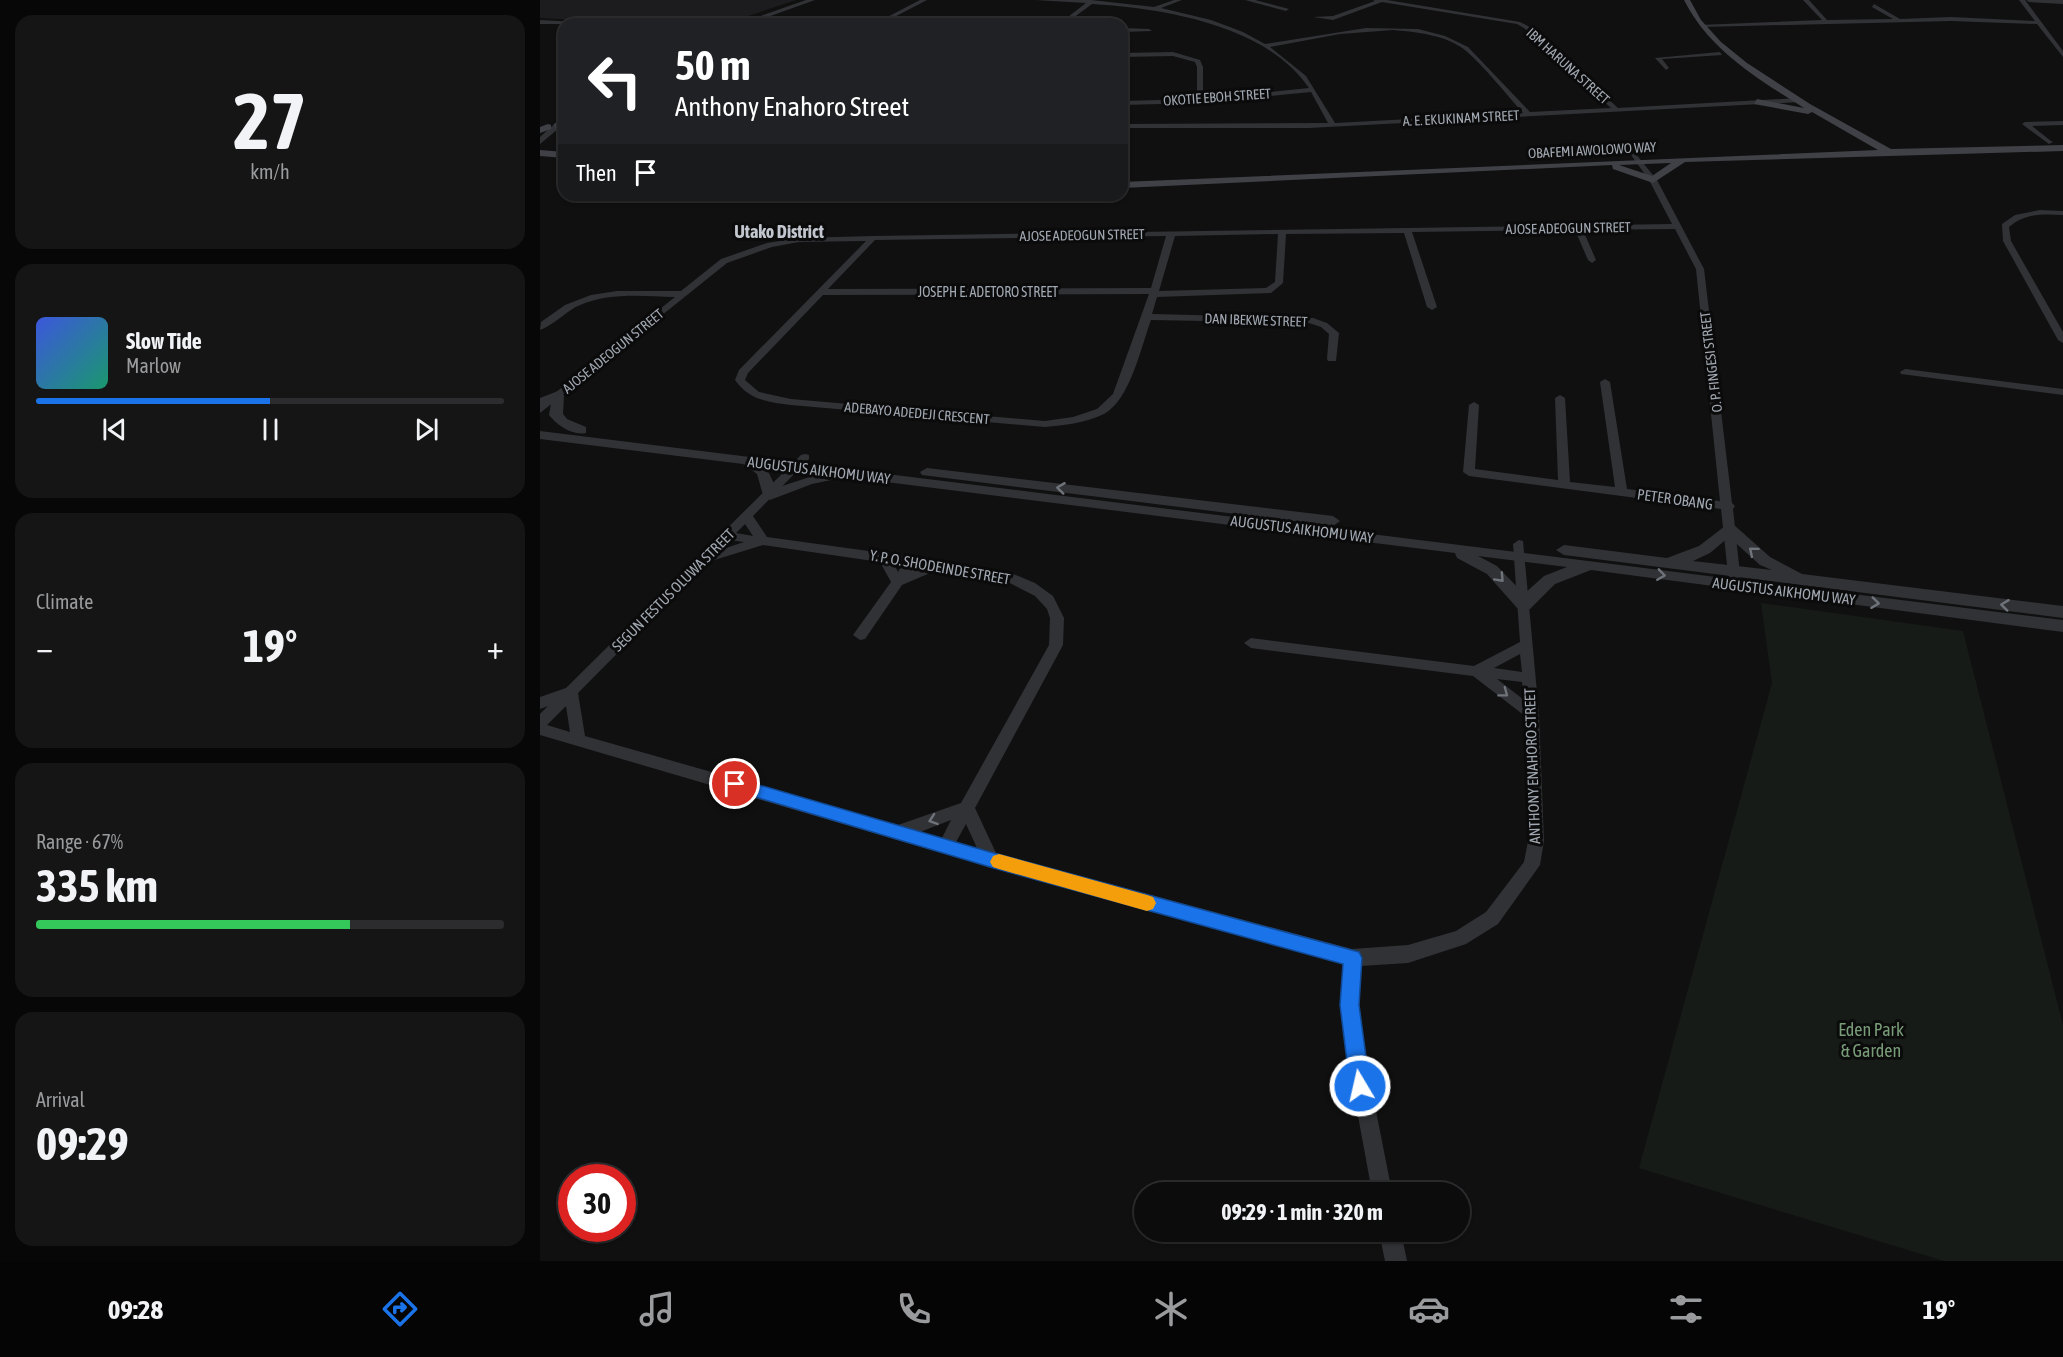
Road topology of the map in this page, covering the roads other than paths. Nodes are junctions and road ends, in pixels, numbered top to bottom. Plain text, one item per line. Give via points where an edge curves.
1 (812, 0) edge
2 (818, 0) edge
3 (932, 0) edge
4 (1038, 0) edge
5 (1179, 0) edge
6 (1248, 0) edge
7 (1380, 0) edge
8 (1680, 0) edge
9 (1687, 0) edge
10 (1806, 0) edge
11 (2022, 0) edge
12 (2029, 0) edge
13 (921, 1) edge
14 (1071, 1) edge
15 (1091, 2) junction
16 (2063, 2) edge
17 (1110, 3) junction
18 (1166, 5) junction
19 (1141, 6) junction
20 (1874, 6) dead end
21 (1084, 7) junction
22 (1155, 9) junction
23 (1286, 9) dead end
24 (1169, 12) junction
25 (1316, 17) dead end
26 (759, 18) edge
27 (766, 18) edge
28 (888, 18) edge
29 (1071, 18) edge
30 (1901, 21) junction
31 (540, 22) edge
32 (1826, 22) junction
33 (558, 23) edge
34 (2041, 23) junction
35 (1702, 25) junction
36 (1128, 30) edge
37 (1149, 31) dead end
38 (1256, 41) junction
39 (1282, 43) junction
40 (1264, 46) junction
41 (1272, 51) junction
42 (1720, 54) junction
43 (1128, 55) edge
44 (2063, 55) edge
45 (1666, 68) dead end
46 (1308, 83) junction
47 (1770, 87) junction
48 (1288, 92) junction
49 (1314, 93) junction
50 (1128, 98) edge
51 (1200, 98) junction
52 (1796, 100) junction
53 (1146, 102) junction
54 (1757, 102) junction
55 (1128, 103) edge
56 (1610, 103) junction
57 (1522, 108) junction
58 (1640, 108) junction
59 (1617, 110) junction
60 (1598, 111) junction
61 (1813, 112) junction
62 (1548, 113) junction
63 (1326, 114) junction
64 (1528, 114) junction
65 (1507, 115) junction
66 (558, 122) edge
67 (2063, 123) edge
68 (558, 124) edge
69 (1365, 124) junction
70 (1334, 125) junction
71 (1128, 126) edge
72 (1309, 126) junction
73 (543, 130) edge
74 (1846, 130) junction
75 (2063, 141) edge
76 (2049, 142) junction
77 (540, 143) edge
78 (558, 146) edge
79 (1929, 146) junction
80 (1825, 147) junction
81 (2063, 148) edge
82 (1880, 150) junction
83 (540, 153) edge
84 (558, 156) edge
85 (558, 158) edge
86 (1638, 158) junction
87 (1687, 159) junction
88 (540, 160) edge
89 (1597, 164) junction
90 (1128, 177) edge
91 (1653, 180) junction
92 (1128, 185) edge
93 (2063, 213) edge
94 (1672, 214) junction
95 (1679, 226) junction
96 (1578, 227) junction
97 (1601, 227) junction
98 (1649, 227) junction
99 (1553, 228) junction
100 (1407, 230) junction
101 (1282, 233) junction
102 (1171, 234) junction
103 (1199, 234) junction
104 (1145, 235) junction
105 (1684, 237) junction
106 (873, 238) junction
107 (914, 238) junction
108 (1582, 238) junction
109 (836, 239) junction
110 (1168, 246) junction
111 (857, 254) junction
112 (1592, 260) dead end
113 (1158, 280) junction
114 (829, 283) junction
115 (1130, 291) junction
116 (820, 292) junction
117 (842, 292) junction
118 (685, 294) junction
119 (1154, 296) junction
120 (806, 307) junction
121 (1432, 307) dead end
122 (1147, 317) junction
123 (540, 327) edge
124 (2063, 340) edge
125 (1332, 359) dead end
126 (1905, 372) dead end
127 (1605, 382) dead end
128 (2063, 392) edge
129 (558, 395) junction
130 (1560, 398) dead end
131 (540, 403) edge
132 (1474, 405) dead end
133 (540, 410) edge
134 (540, 424) edge
135 (581, 430) junction
136 (540, 435) edge
137 (741, 460) junction
138 (801, 462) junction
139 (853, 474) junction
140 (1564, 486) junction
141 (1622, 492) junction
142 (770, 495) junction
143 (1729, 507) junction
144 (747, 517) junction
145 (1729, 528) junction
146 (728, 536) junction
147 (763, 541) junction
148 (1432, 545) junction
149 (1519, 550) junction
150 (884, 557) junction
151 (705, 559) junction
152 (912, 561) junction
153 (1652, 562) junction
154 (938, 565) junction
155 (1600, 567) junction
156 (1735, 579) junction
157 (897, 582) junction
158 (1821, 583) junction
159 (1524, 604) junction
160 (2063, 612) edge
161 (2063, 626) edge
162 (860, 635) dead end
163 (1251, 643) dead end
164 (1527, 644) junction
165 (1476, 671) junction
166 (1530, 678) junction
167 (571, 692) junction
168 (540, 703) edge
169 (1532, 714) junction
170 (540, 723) edge
171 (540, 729) edge
172 (578, 738) junction
173 (967, 808) junction
174 (899, 832) junction
175 (945, 847) junction
176 (990, 859) junction
177 (1353, 958) junction
178 (1380, 1182) edge
179 (1392, 1242) edge
180 (1396, 1261) edge

1 - 26 street
2 - 27 street
3 - 13 street
4 - 14 street
5 - 18 street
6 - 23 street
7 - 25 street via 1333,18
7 - 56 street, IBM HARUNA STREET via 1518,23
8 - 42 main road via 1693,24
9 - 35 main road
10 - 32 street
11 - 34 street
12 - 16 street
13 - 28 street
14 - 15 street
14 - 21 street
15 - 17 street
15 - 21 street
17 - 19 street
17 - 21 street
18 - 19 street
18 - 22 street
18 - 24 street
19 - 22 street
20 - 30 street
21 - 29 street
22 - 24 street
24 - 38 street via 1227,27
30 - 32 street
30 - 34 street via 1983,19
31 - 33 street
32 - 35 street
34 - 44 street
35 - 52 main road via 1730,53
36 - 37 street
38 - 39 street
38 - 40 street
39 - 40 street
39 - 41 street
39 - 57 street via 1370,30 1418,32 1454,41 1466,48
40 - 41 street
41 - 46 street
42 - 45 street via 1658,58
42 - 47 main road
43 - 51 street via 1173,54 1192,58 1200,67
46 - 48 street
46 - 49 street
47 - 52 main road
47 - 54 main road via 1773,95
48 - 49 street, OKOTIE EBOH STREET
48 - 51 street, OKOTIE EBOH STREET
49 - 63 street
50 - 53 street
51 - 53 street, OKOTIE EBOH STREET
52 - 54 street, A. E. EKUKINAM STREET
52 - 61 main road
52 - 74 main road
53 - 55 street, OKOTIE EBOH STREET
54 - 58 street, A. E. EKUKINAM STREET
54 - 61 main road
56 - 58 street
56 - 59 street, IBM HARUNA STREET
56 - 60 street
57 - 62 street
57 - 64 street
57 - 65 street
58 - 59 street, A. E. EKUKINAM STREET
59 - 60 street, A. E. EKUKINAM STREET
60 - 62 street, A. E. EKUKINAM STREET
61 - 74 main road
62 - 64 street, A. E. EKUKINAM STREET
63 - 69 street
63 - 70 street
63 - 72 street
64 - 65 street, A. E. EKUKINAM STREET
65 - 69 street, A. E. EKUKINAM STREET
66 - 73 street
67 - 76 street via 2025,124
68 - 77 street
69 - 70 street, A. E. EKUKINAM STREET
70 - 72 street, A. E. EKUKINAM STREET
71 - 72 street, A. E. EKUKINAM STREET
74 - 79 main road
74 - 80 main road via 1844,141
74 - 82 main road
75 - 76 main road, OBAFEMI AWOLOWO WAY
76 - 79 main road, OBAFEMI AWOLOWO WAY
77 - 78 main road
79 - 82 main road, OBAFEMI AWOLOWO WAY
80 - 82 main road, OBAFEMI AWOLOWO WAY
80 - 86 main road, OBAFEMI AWOLOWO WAY
81 - 82 main road, OBAFEMI AWOLOWO WAY
82 - 87 main road, OBAFEMI AWOLOWO WAY
83 - 84 main road
85 - 88 main road
86 - 87 main road, OBAFEMI AWOLOWO WAY
86 - 89 main road, OBAFEMI AWOLOWO WAY
86 - 90 main road, OBAFEMI AWOLOWO WAY
86 - 91 street, O. P. FINGESI STREET
87 - 91 main road
89 - 91 main road
89 - 92 main road, OBAFEMI AWOLOWO WAY
91 - 94 street, O. P. FINGESI STREET
93 - 124 street via 2030,213 2005,226 2007,241
94 - 95 street, O. P. FINGESI STREET
94 - 98 street
95 - 98 street, AJOSE ADEOGUN STREET
95 - 105 street, O. P. FINGESI STREET
96 - 97 street, AJOSE ADEOGUN STREET
96 - 99 street, AJOSE ADEOGUN STREET
96 - 108 street
97 - 98 street, AJOSE ADEOGUN STREET
97 - 108 street
98 - 105 street
99 - 100 street, AJOSE ADEOGUN STREET
99 - 108 street
100 - 101 street, AJOSE ADEOGUN STREET
100 - 121 street
101 - 103 street, AJOSE ADEOGUN STREET
101 - 119 street via 1279,283 1268,291
102 - 103 street, AJOSE ADEOGUN STREET
102 - 104 street, AJOSE ADEOGUN STREET
102 - 110 street, ADEBAYO ADEDEJI CRESCENT
103 - 110 street
104 - 107 street, AJOSE ADEOGUN STREET
104 - 110 street
105 - 143 street, O. P. FINGESI STREET via 1700,269
106 - 107 street, AJOSE ADEOGUN STREET
106 - 109 street, AJOSE ADEOGUN STREET
106 - 111 street, ADEBAYO ADEDEJI CRESCENT
107 - 111 street
108 - 112 street
109 - 111 street via 852,245
109 - 118 street, AJOSE ADEOGUN STREET via 770,244 724,261
110 - 113 street, ADEBAYO ADEDEJI CRESCENT
111 - 114 street, ADEBAYO ADEDEJI CRESCENT
113 - 115 street
113 - 119 street, ADEBAYO ADEDEJI CRESCENT
114 - 116 street, ADEBAYO ADEDEJI CRESCENT
114 - 117 street
115 - 117 street, JOSEPH E. ADETORO STREET
115 - 119 street
116 - 117 street, JOSEPH E. ADETORO STREET
116 - 120 street, ADEBAYO ADEDEJI CRESCENT
117 - 120 street
118 - 123 street via 592,297 571,305
118 - 129 street, AJOSE ADEOGUN STREET
119 - 122 street, ADEBAYO ADEDEJI CRESCENT
120 - 122 street, ADEBAYO ADEDEJI CRESCENT via 743,372 740,380 746,390 791,402 1046,424 1101,411 1118,395
122 - 125 street, DAN IBEKWE STREET via 1310,320 1334,333
126 - 128 street
127 - 141 street
129 - 131 street
129 - 133 street, AJOSE ADEOGUN STREET
129 - 135 street via 556,415
130 - 140 street
132 - 140 street, PETER OBANG via 1469,472
134 - 135 street, AUGUSTUS AIKHOMU WAY
135 - 138 street, AUGUSTUS AIKHOMU WAY
136 - 137 street, AUGUSTUS AIKHOMU WAY
137 - 138 street, AUGUSTUS AIKHOMU WAY
137 - 142 street via 763,471
138 - 139 street, AUGUSTUS AIKHOMU WAY
138 - 142 street, SEGUN FESTUS OLUWA STREET
149 -> 138 street, AUGUSTUS AIKHOMU WAY
139 - 142 street via 809,480
139 - 148 street, AUGUSTUS AIKHOMU WAY
140 - 141 street, PETER OBANG
141 - 143 street, PETER OBANG
142 - 144 street, SEGUN FESTUS OLUWA STREET
143 - 145 street, O. P. FINGESI STREET
144 - 146 street, SEGUN FESTUS OLUWA STREET
144 - 147 street
145 - 153 street via 1713,545 1694,556
145 - 156 street, O. P. FINGESI STREET
158 -> 145 street via 1765,561
146 - 147 street, Y. P. O. SHODEINDE STREET
146 - 151 street, SEGUN FESTUS OLUWA STREET
147 - 150 street, Y. P. O. SHODEINDE STREET
147 - 151 street
148 - 149 street, AUGUSTUS AIKHOMU WAY
148 -> 159 street via 1482,563
149 - 153 street, AUGUSTUS AIKHOMU WAY
149 - 155 street, AUGUSTUS AIKHOMU WAY
149 - 159 street, ANTHONY ENAHORO STREET
150 - 152 street, Y. P. O. SHODEINDE STREET
150 - 157 street
151 - 167 street, SEGUN FESTUS OLUWA STREET
152 - 154 street, Y. P. O. SHODEINDE STREET
152 - 157 street
153 - 156 street, AUGUSTUS AIKHOMU WAY
154 - 157 street
154 - 173 street, Y. P. O. SHODEINDE STREET via 1006,576 1029,584 1055,608 1060,627 1056,645
155 -> 156 street, AUGUSTUS AIKHOMU WAY
155 - 159 street via 1554,577
156 - 158 street, AUGUSTUS AIKHOMU WAY
156 -> 161 street, AUGUSTUS AIKHOMU WAY
157 - 162 street
160 -> 158 street, AUGUSTUS AIKHOMU WAY
159 - 164 street, ANTHONY ENAHORO STREET
163 - 165 street
164 - 165 street
164 - 166 street, ANTHONY ENAHORO STREET
165 - 166 street
165 -> 169 street
166 - 169 street, ANTHONY ENAHORO STREET
167 - 168 street
167 - 170 street, SEGUN FESTUS OLUWA STREET
167 - 172 street
169 - 177 street, ANTHONY ENAHORO STREET via 1536,841 1532,865 1519,885 1492,918 1460,938 1408,954
171 - 172 street, ANTHONY ENAHORO STREET
172 - 174 street, ANTHONY ENAHORO STREET
173 -> 174 street
173 - 175 street, Y. P. O. SHODEINDE STREET
173 - 176 street
174 - 175 street, ANTHONY ENAHORO STREET
175 - 176 street, ANTHONY ENAHORO STREET
176 - 177 street, ANTHONY ENAHORO STREET
177 - 178 street via 1353,1040
179 - 180 street

